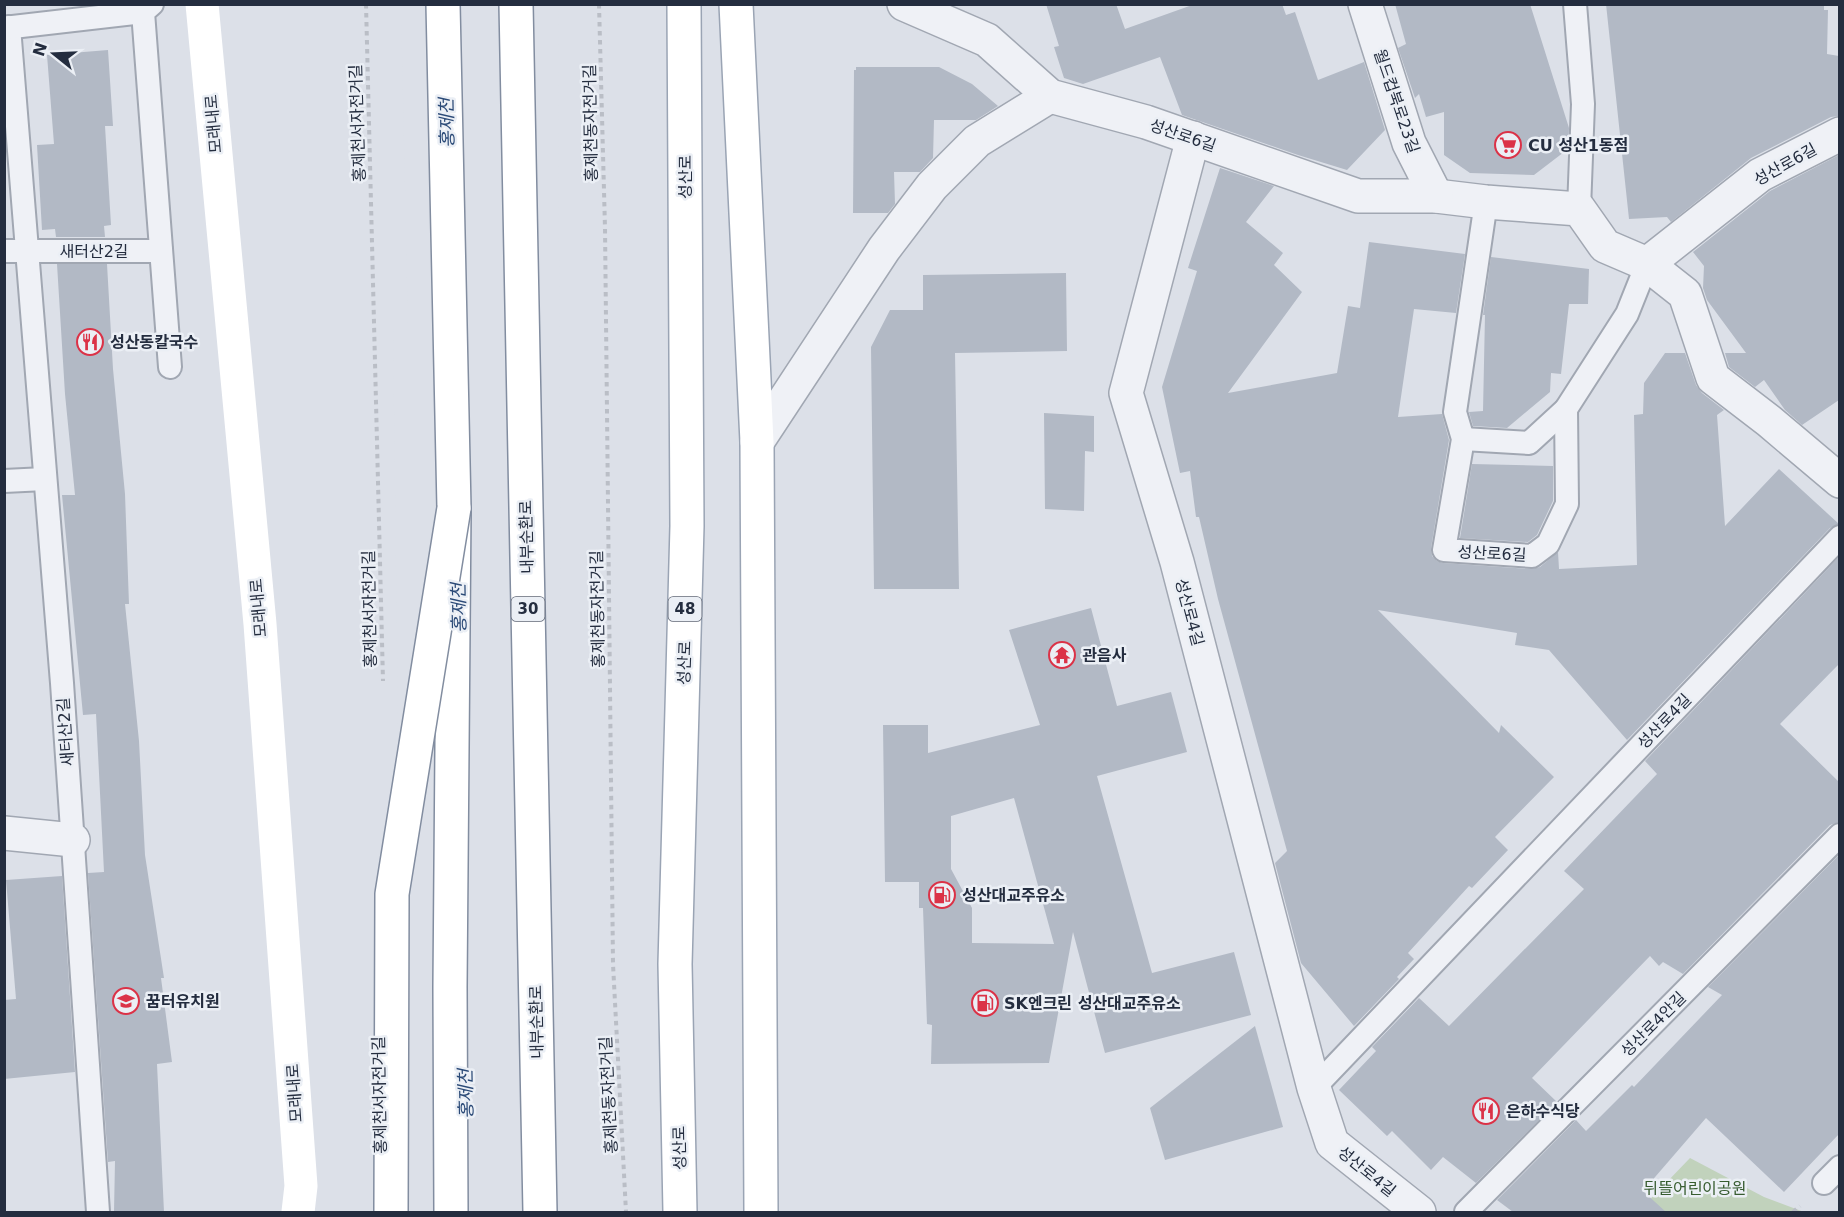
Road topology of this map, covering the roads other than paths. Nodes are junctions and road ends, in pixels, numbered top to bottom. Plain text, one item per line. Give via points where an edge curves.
1 (202, 4) edge
2 (443, 4) edge
3 (516, 4) edge
4 (684, 4) edge
5 (736, 4) edge
6 (904, 4) edge
7 (1365, 4) edge
8 (1575, 4) edge
9 (148, 8) edge
10 (7, 28) edge
11 (1050, 96) junction
12 (1839, 134) edge
13 (1193, 138) junction
14 (1436, 196) junction
15 (1486, 202) junction
16 (1579, 209) junction
17 (16, 251) edge
18 (161, 251) junction
19 (1647, 264) junction
20 (170, 367) dead end
21 (1566, 410) junction
22 (1462, 439) junction
23 (757, 442) junction
24 (45, 479) junction
25 (4, 481) edge
26 (1839, 481) edge
27 (454, 508) junction
28 (1839, 537) edge
29 (4, 833) edge
30 (1839, 835) edge
31 (73, 840) junction
32 (1314, 1088) junction
33 (98, 1212) edge
34 (298, 1212) edge
35 (391, 1212) edge
36 (451, 1212) edge
37 (540, 1212) edge
38 (680, 1212) edge
39 (760, 1212) edge
40 (1419, 1212) edge
41 (1466, 1212) edge

1 - 34 main road, 모래내로 via 260,624 301,1186
2 - 27 main road
3 - 37 main road, 내부순환로 / 30
4 - 38 main road, 성산로 / 48 via 687,526 675,964
5 - 23 main road
6 - 11 street, 성산로6길 via 987,40
7 - 14 street, 월드컵북로23길 via 1409,143
8 - 16 lane via 1583,104
9 - 10 lane
9 - 18 lane
10 - 17 lane, 새터산2길
11 - 13 street, 성산로6길
11 - 23 street via 977,141 932,186 884,249
12 - 19 street, 성산로6길 via 1760,175
13 - 14 street, 성산로6길 via 1358,196
13 - 32 street, 성산로4길 via 1126,393 1176,562
14 - 15 street, 성산로6길
15 - 16 street, 성산로6길
15 - 22 lane, 성산로6길 via 1455,412
16 - 19 street via 1605,246
17 - 18 lane, 새터산2길
17 - 24 lane, 새터산2길
18 - 20 lane
19 - 21 lane, 성산로6길 via 1627,314
19 - 26 street via 1685,294 1713,378
21 - 22 lane via 1528,443
21 - 22 lane, 성산로6길 via 1567,504 1548,544 1532,556 1444,550
23 - 39 main road
24 - 25 lane
24 - 31 lane, 새터산2길
27 - 35 main road, bridge via 392,894
27 - 36 main road, bridge
28 - 32 lane, 성산로4길
29 - 31 street
30 - 41 lane, 성산로4안길
31 - 33 lane, 새터산2길
32 - 40 street, 성산로4길 via 1332,1143

